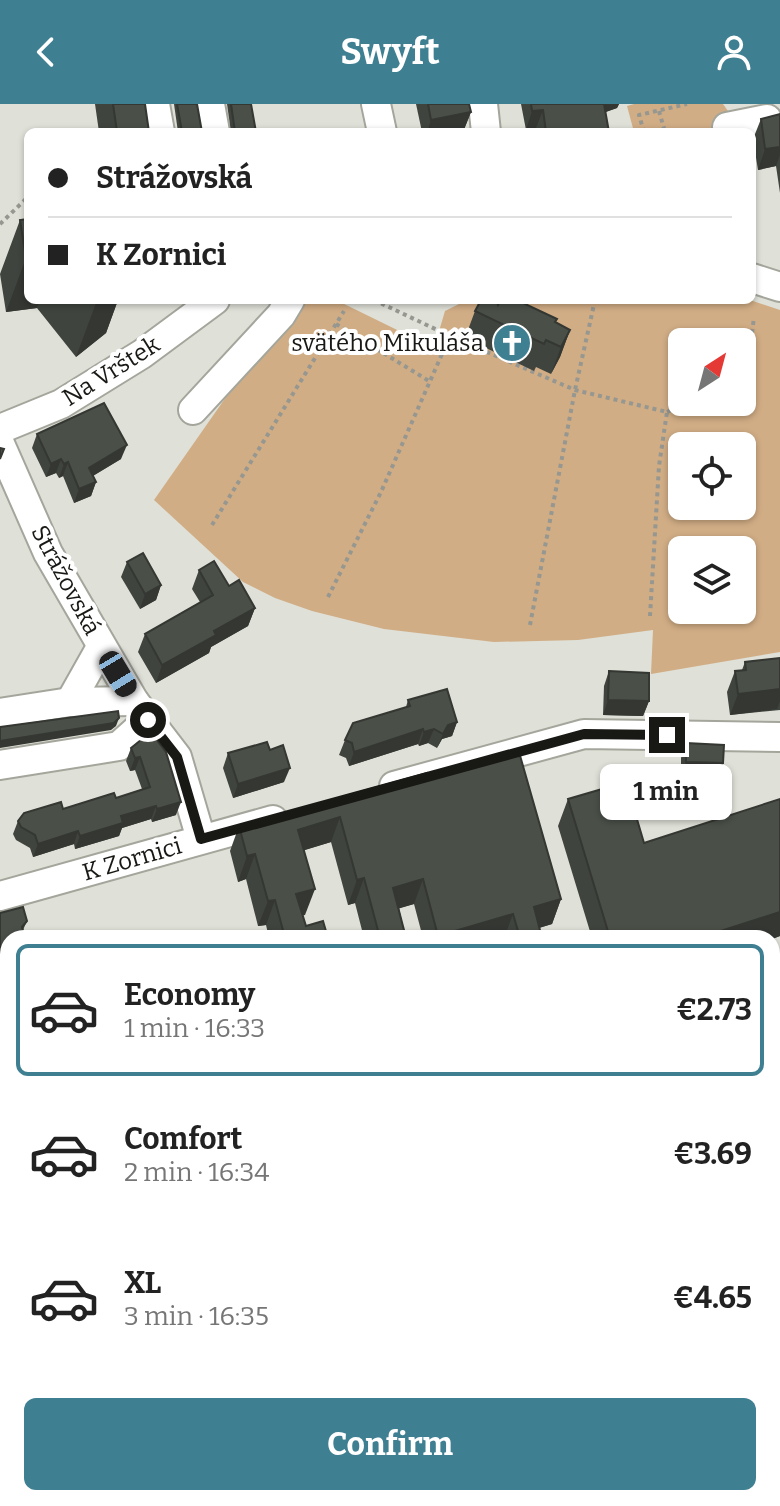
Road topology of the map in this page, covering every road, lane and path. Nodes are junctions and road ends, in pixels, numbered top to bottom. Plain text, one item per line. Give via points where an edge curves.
1 (155, 104) edge
2 (210, 104) edge
3 (376, 104) edge
4 (483, 104) edge
5 (687, 104) edge
6 (659, 111) junction
7 (767, 119) edge
8 (159, 128) edge
9 (214, 128) edge
10 (381, 128) edge
11 (486, 128) edge
12 (643, 128) edge
13 (664, 128) edge
14 (727, 128) edge
15 (24, 201) edge
16 (0, 224) edge
17 (756, 278) edge
18 (780, 287) edge
19 (205, 304) edge
20 (288, 304) edge
21 (382, 304) edge
22 (594, 304) edge
23 (344, 311) dead end
24 (754, 317) dead end
25 (336, 324) junction
26 (753, 328) edge
27 (450, 336) junction
28 (430, 381) junction
29 (575, 390) junction
30 (193, 410) dead end
31 (667, 412) joint
32 (0, 429) edge
33 (0, 444) edge
34 (212, 525) dead end
35 (328, 597) dead end
36 (650, 616) dead end
37 (530, 625) dead end
38 (101, 647) junction
39 (70, 702) junction
40 (12, 711) edge
41 (141, 711) junction
42 (780, 737) edge
43 (0, 765) edge
44 (369, 793) edge
45 (293, 814) edge
46 (201, 839) junction
47 (0, 896) edge

1 - 8 street
2 - 9 street
3 - 10 street
4 - 11 street
5 - 6 path
6 - 12 path via 639,115
6 - 13 path
7 - 14 street
15 - 16 path
17 - 18 street
19 - 32 street, Na Vrštek via 142,354 61,404
20 - 30 street
21 - 27 path
22 - 29 path
23 - 25 path
24 - 26 path
25 - 28 path
25 - 34 path
27 - 28 path
27 - 29 path
28 - 35 path
29 - 31 path
29 - 37 path
31 - 36 path
33 - 38 street, Strážovská via 48,553
38 - 39 street
38 - 41 street, Strážovská
39 - 40 street
39 - 41 street
41 - 43 street via 119,746
41 - 46 street, Strážovská via 177,757
42 - 44 street via 584,734
45 - 46 street, K Zornici
46 - 47 street, K Zornici

